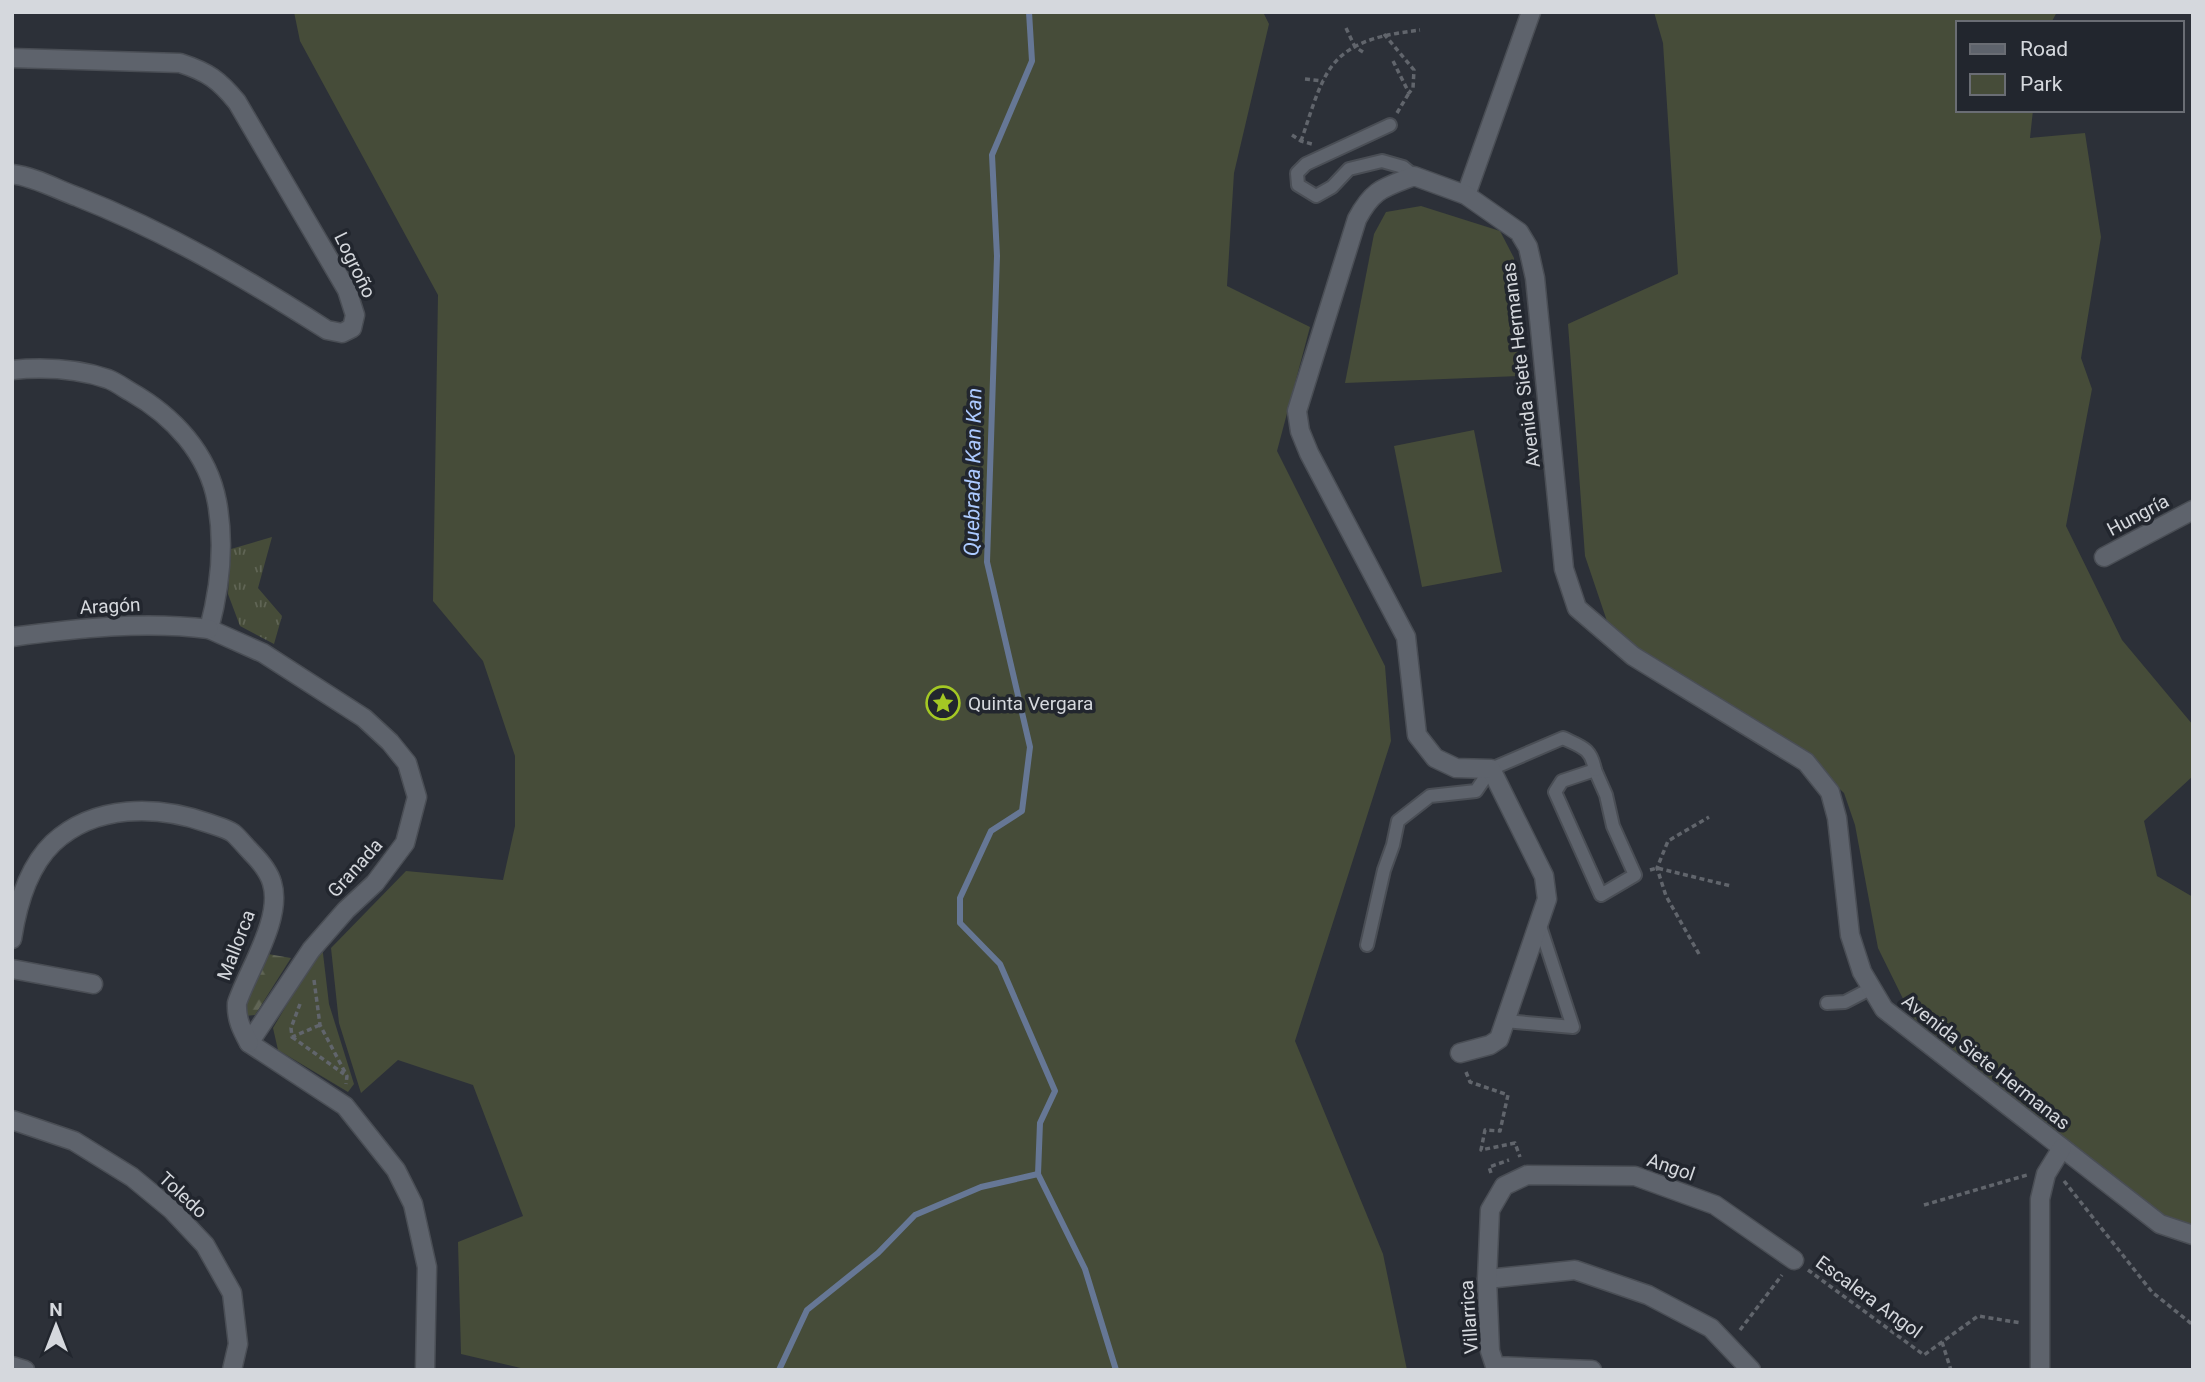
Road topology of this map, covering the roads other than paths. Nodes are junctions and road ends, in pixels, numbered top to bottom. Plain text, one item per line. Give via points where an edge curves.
1 (1531, 12) edge
2 (12, 58) edge
3 (1390, 125) road end
4 (12, 174) edge
5 (1413, 176) junction
6 (1466, 195) junction
7 (12, 370) edge
8 (2193, 510) edge
9 (2104, 557) dead end
10 (209, 629) junction
11 (12, 637) edge
12 (1491, 769) junction
13 (1595, 770) junction
14 (1539, 923) junction
15 (12, 939) edge
16 (1367, 945) dead end
17 (12, 969) edge
18 (93, 984) dead end
19 (1872, 988) junction
20 (1827, 1003) dead end
21 (1505, 1021) junction
22 (249, 1043) junction
23 (1460, 1053) road end
24 (12, 1120) edge
25 (2062, 1148) junction
26 (1490, 1210) joint
27 (2193, 1235) edge
28 (1794, 1260) road end
29 (1487, 1279) junction
30 (12, 1366) edge
31 (25, 1370) edge
32 (232, 1370) edge
33 (425, 1370) edge
34 (1592, 1370) edge
35 (1751, 1370) edge
36 (2040, 1370) edge

1 - 6 street
2 - 4 street, Logroño via 180,63 220,81 237,102 347,290 355,315 352,328 342,333 327,330 173,238
3 - 5 lane via 1306,164 1297,173 1298,185 1317,196 1349,169 1382,161 1403,167
5 - 6 street, Avenida Siete Hermanas
5 - 12 street via 1380,189 1367,200 1357,219 1297,411 1300,431 1406,637 1417,735 1435,758 1455,768
6 - 19 street, Avenida Siete Hermanas via 1519,232 1528,247 1535,278 1564,569 1577,608 1633,656 1806,762 1830,792 1850,935
7 - 10 street via 59,369 109,379 157,407 187,437 205,466 217,502 221,554 218,596
8 - 9 street, Hungría
10 - 11 street, Aragón via 170,624
10 - 22 street, Granada via 263,653 353,710 408,763 417,797 405,843 375,883 311,950
12 - 13 lane via 1563,738 1587,750
12 - 14 street via 1544,876 1547,899
12 - 16 lane via 1476,791 1430,796 1398,821
13 - 13 lane via 1562,781 1555,792 1601,895 1635,875
14 - 21 street
14 - 21 lane via 1573,1027
15 - 22 street, Mallorca via 16,909 36,865 52,844 95,818 159,811 231,832 259,860 272,883 272,913 237,1003 240,1027
17 - 18 street
19 - 20 lane via 1844,1002
19 - 25 street, Avenida Siete Hermanas via 1884,1009
21 - 23 street via 1499,1039
22 - 33 street via 345,1107 396,1171 413,1204 427,1267
24 - 32 street, Toledo via 74,1141 132,1177 205,1245 232,1293 238,1344
25 - 27 street, Avenida Siete Hermanas via 2160,1224
25 - 36 street via 2046,1174 2040,1199
26 - 28 street, Angol via 1504,1186 1527,1175 1635,1176 1715,1205
26 - 29 street, Villarrica
29 - 34 street, Villarrica via 1490,1350 1495,1366
29 - 35 street via 1574,1270 1648,1296 1711,1328
30 - 31 street

